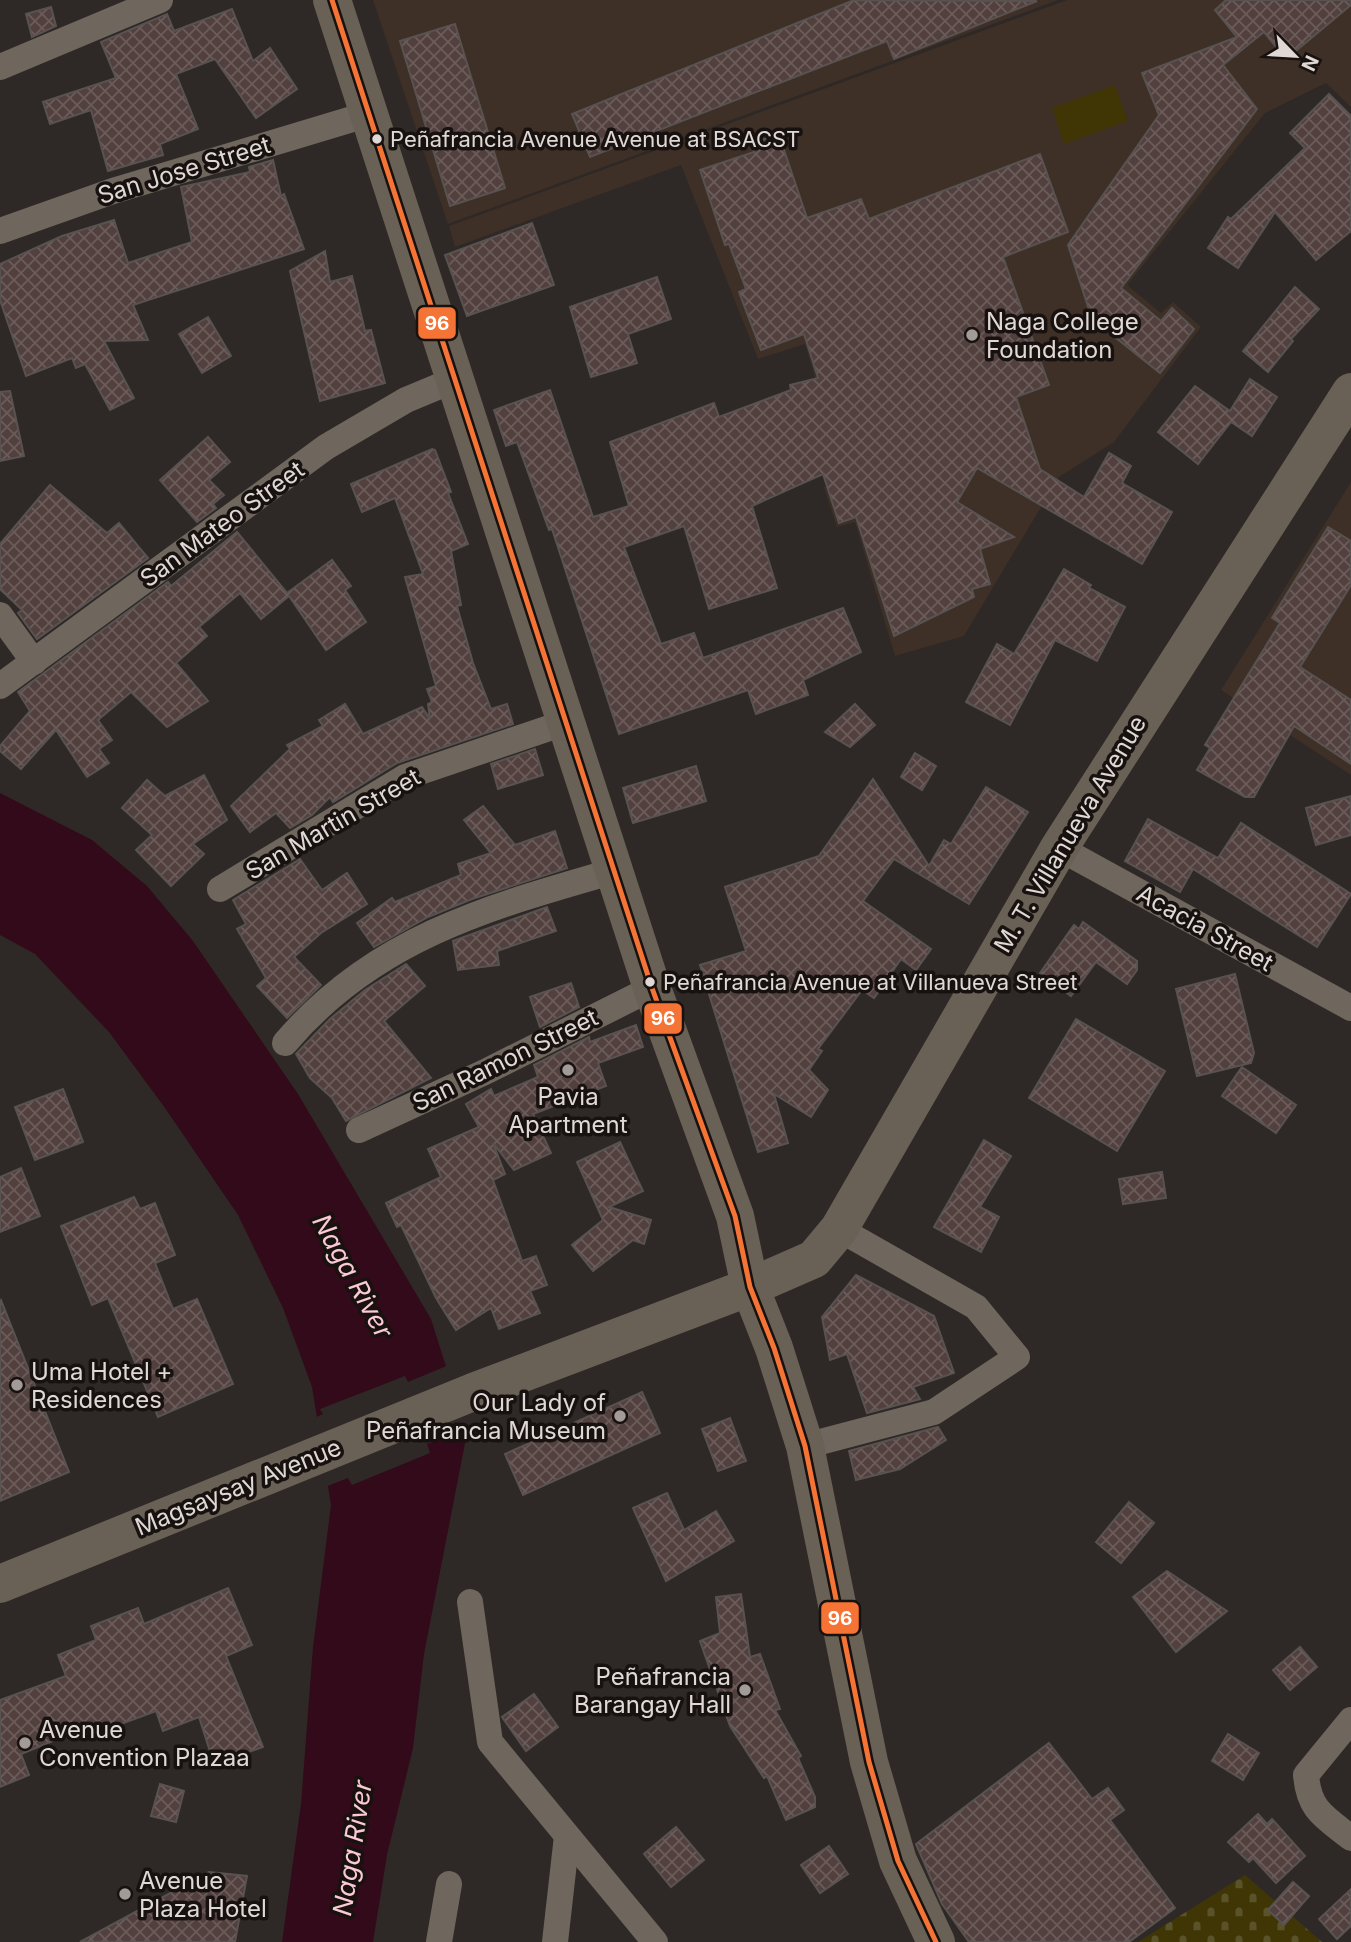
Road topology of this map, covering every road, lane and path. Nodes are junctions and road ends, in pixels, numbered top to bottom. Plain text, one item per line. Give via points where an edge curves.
1 (160, 0) edge
2 (332, 0) edge
3 (0, 67) edge
4 (369, 114) junction
5 (0, 231) edge
6 (454, 380) junction
7 (1351, 392) edge
8 (0, 615) edge
9 (34, 662) junction
10 (0, 685) edge
11 (567, 722) junction
12 (1059, 848) junction
13 (614, 871) junction
14 (220, 888) dead end
15 (652, 988) junction
16 (1351, 1008) edge
17 (285, 1043) dead end
18 (359, 1130) dead end
19 (839, 1228) junction
20 (750, 1287) junction
21 (805, 1446) junction
22 (0, 1584) edge
23 (470, 1602) dead end
24 (1351, 1720) edge
25 (568, 1836) junction
26 (1351, 1838) edge
27 (449, 1884) dead end
28 (439, 1942) edge
29 (555, 1942) edge
30 (655, 1942) edge
31 (936, 1942) edge

1 - 3 street
2 - 4 main road
4 - 5 street, San Jose Street via 113,191
4 - 6 main road
6 - 9 street, San Mateo Street via 406,400 326,447
6 - 11 main road
7 - 12 main road, M. T. Villanueva Avenue
8 - 9 street
9 - 10 street, San Mateo Street
11 - 13 main road
11 - 14 street, San Martin Street via 405,777
12 - 16 street, Acacia Street
12 - 19 main road, M. T. Villanueva Avenue
13 - 15 main road
13 - 17 street via 491,908 409,942 315,1008
15 - 18 street, San Ramon Street
15 - 20 main road via 735,1216
19 - 20 main road, M. T. Villanueva Avenue via 814,1258
19 - 21 street via 976,1307 1017,1357 934,1412
20 - 21 main road
20 - 22 main road, Magsaysay Avenue via 473,1392
21 - 31 main road via 869,1762 898,1861
23 - 25 street via 491,1742
24 - 26 street via 1306,1775 1308,1797
25 - 29 street
25 - 30 street
27 - 28 street

